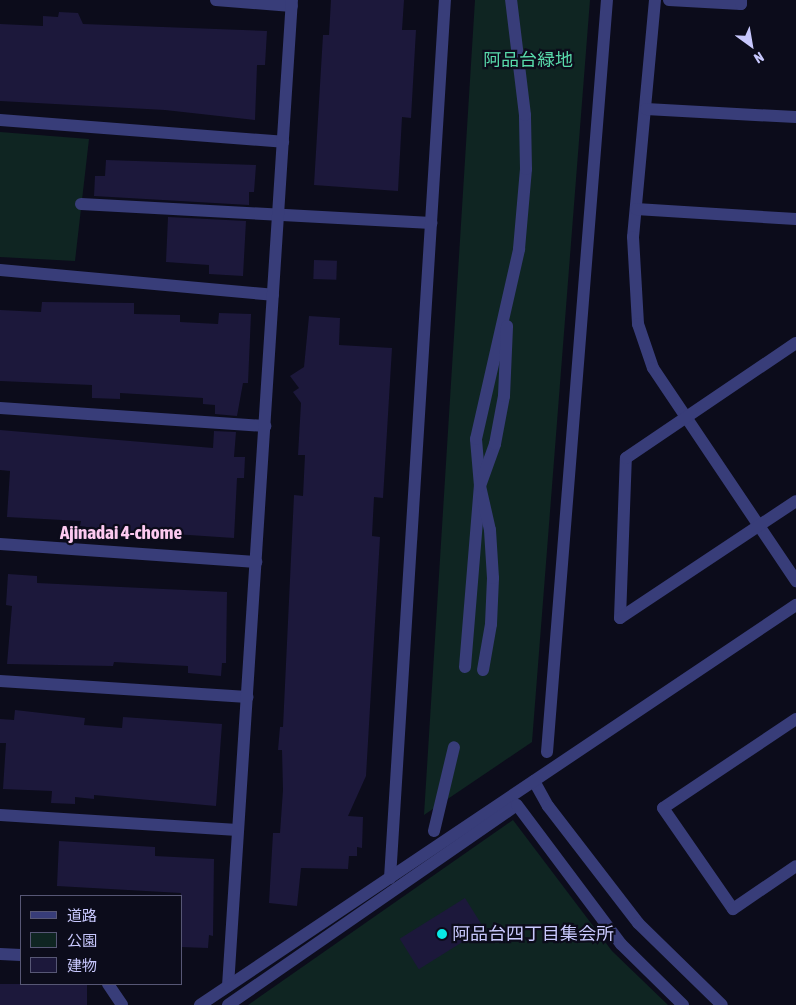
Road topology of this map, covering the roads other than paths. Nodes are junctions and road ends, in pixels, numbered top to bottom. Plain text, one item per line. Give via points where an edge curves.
1 (216, 0) edge
2 (445, 0) edge
3 (511, 0) edge
4 (607, 0) edge
5 (655, 0) edge
6 (669, 0) edge
7 (741, 0) edge
8 (292, 3) edge
9 (646, 110) junction
10 (796, 117) edge
11 (0, 120) edge
12 (283, 142) junction
13 (81, 204) dead end
14 (636, 209) junction
15 (278, 217) junction
16 (796, 219) edge
17 (431, 223) junction
18 (0, 270) edge
19 (273, 295) junction
20 (507, 306) junction
21 (796, 343) edge
22 (0, 408) edge
23 (685, 416) junction
24 (265, 426) junction
25 (480, 486) junction
26 (796, 501) edge
27 (759, 525) junction
28 (0, 544) edge
29 (256, 562) junction
30 (796, 581) edge
31 (796, 605) edge
32 (465, 667) dead end
33 (482, 670) dead end
34 (0, 681) edge
35 (247, 697) junction
36 (796, 719) edge
37 (454, 747) dead end
38 (548, 752) dead end
39 (534, 781) junction
40 (523, 814) junction
41 (0, 815) edge
42 (238, 830) junction
43 (434, 831) dead end
44 (523, 834) dead end
45 (796, 866) edge
46 (390, 878) junction
47 (0, 954) edge
48 (20, 956) edge
49 (109, 985) edge
50 (228, 986) junction
51 (122, 1005) edge
52 (200, 1005) edge
53 (228, 1005) edge
54 (683, 1005) edge
55 (722, 1005) edge

1 - 8 street
2 - 17 street
3 - 20 street via 525,115 526,169 519,249
4 - 38 street
5 - 9 street
6 - 7 street via 741,4
8 - 12 street
9 - 10 street
9 - 14 street
11 - 12 street
12 - 15 street
13 - 15 street
14 - 16 street
14 - 23 street via 633,237 638,324 653,368
15 - 17 street
15 - 19 street
17 - 46 street
18 - 19 street
19 - 24 street
20 - 25 street via 504,396 495,444
20 - 25 street via 476,439
21 - 23 street
22 - 24 street
23 - 27 street
23 - 27 street via 626,458 620,618
24 - 29 street
25 - 32 street
25 - 33 street via 490,530 493,578 491,624
26 - 27 street
27 - 30 street
28 - 29 street
29 - 35 street
31 - 39 street
34 - 35 street
35 - 42 street
36 - 45 street via 663,808 733,909
37 - 43 street
39 - 46 street
39 - 55 street via 548,806 638,923
40 - 44 street
40 - 53 street via 517,805
40 - 54 street via 621,944
41 - 42 street
42 - 50 street
46 - 50 street
47 - 48 street
49 - 51 street
50 - 52 street

